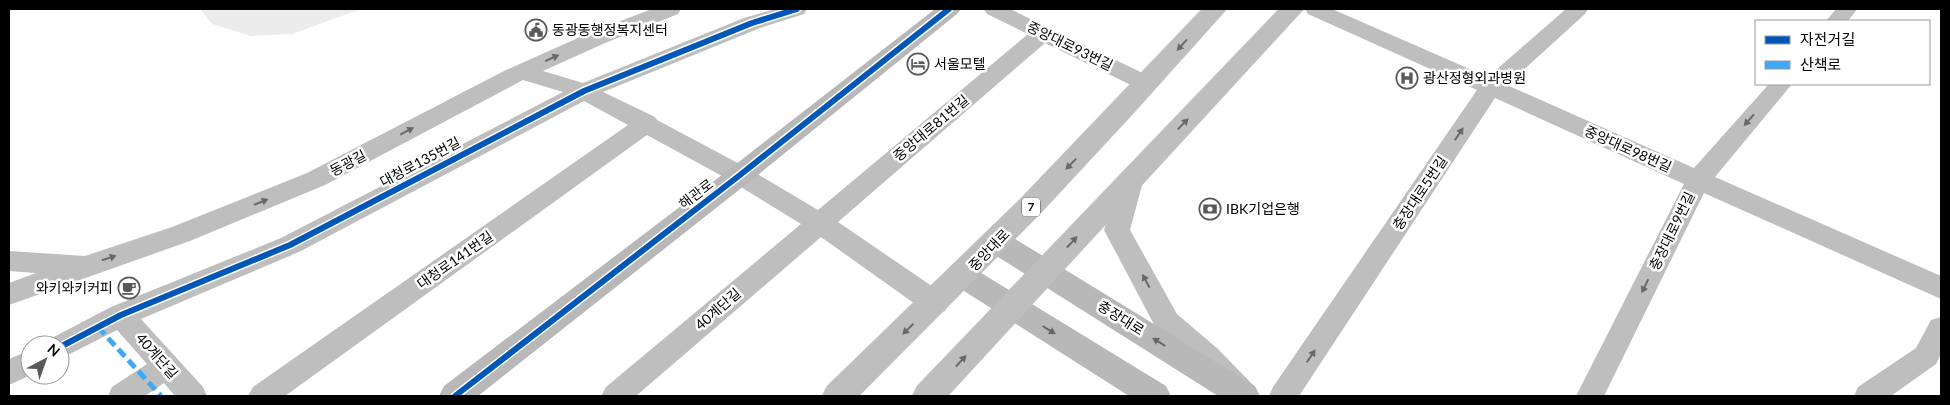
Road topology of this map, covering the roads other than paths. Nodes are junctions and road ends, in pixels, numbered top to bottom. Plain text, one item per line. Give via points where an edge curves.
1 (671, 9) edge
2 (797, 9) edge
3 (949, 9) edge
4 (994, 9) edge
5 (1215, 9) edge
6 (1292, 9) edge
7 (1315, 9) edge
8 (1578, 9) edge
9 (1846, 9) edge
10 (1837, 20) edge
11 (1043, 33) junction
12 (522, 72) junction
13 (1147, 84) junction
14 (1780, 85) edge
15 (1490, 88) junction
16 (584, 91) junction
17 (647, 123) junction
18 (740, 175) junction
19 (1132, 178) junction
20 (1698, 180) junction
21 (819, 222) junction
22 (997, 242) junction
23 (9, 261) edge
24 (85, 266) junction
25 (1045, 271) junction
26 (963, 276) junction
27 (1941, 288) edge
28 (9, 294) edge
29 (935, 303) junction
30 (1012, 307) junction
31 (121, 315) junction
32 (1941, 328) edge
33 (70, 342) edge
34 (167, 366) junction
35 (20, 368) edge
36 (9, 374) edge
37 (122, 396) edge
38 (193, 396) edge
39 (263, 396) edge
40 (455, 396) edge
41 (616, 396) edge
42 (838, 396) edge
43 (928, 396) edge
44 (1155, 396) edge
45 (1245, 396) edge
46 (1283, 396) edge
47 (1590, 396) edge
48 (1868, 396) edge

12 -> 1 street, 동광길
2 - 16 street, 대청로135번길 via 752,23
3 - 18 main road, 해관로
4 - 11 street, 중앙대로93번길
5 -> 13 main road, 중앙대로 / 7
19 -> 6 main road
7 - 15 street, 중앙대로98번길
8 - 15 street, 충장대로5번길
9 - 10 street
11 - 13 street, 중앙대로93번길
11 - 21 street, 중앙대로81번길
12 - 16 street
24 -> 12 street, 동광길 via 181,234 316,179
13 -> 22 main road, 중앙대로 / 7
14 -> 20 street, 충장대로9번길
15 - 20 street, 중앙대로98번길
46 -> 15 street, 충장대로5번길
16 - 17 street
16 - 31 street, 대청로135번길 via 290,245
17 - 18 street
17 - 39 street, 대청로141번길
18 - 21 street
18 - 40 main road, 해관로
25 -> 19 main road
45 -> 19 street via 1168,322 1117,230
20 - 27 street, 중앙대로98번길
20 -> 47 street, 충장대로9번길
21 - 29 street
21 - 41 street, 40계단길
22 - 25 main road, 충장대로
22 - 26 main road, 중앙대로 / 7
23 - 24 street, 동광길
24 - 28 street
25 - 30 main road
45 -> 25 main road, 충장대로
26 - 29 main road, 중앙대로 / 7
26 - 30 main road
29 -> 42 main road, 중앙대로 / 7
43 -> 30 main road
30 -> 44 main road
31 - 33 street, 대청로135번길
31 - 34 street, 40계단길
32 - 48 street via 1926,356
34 - 37 street
34 - 38 street, 40계단길
35 - 36 street

